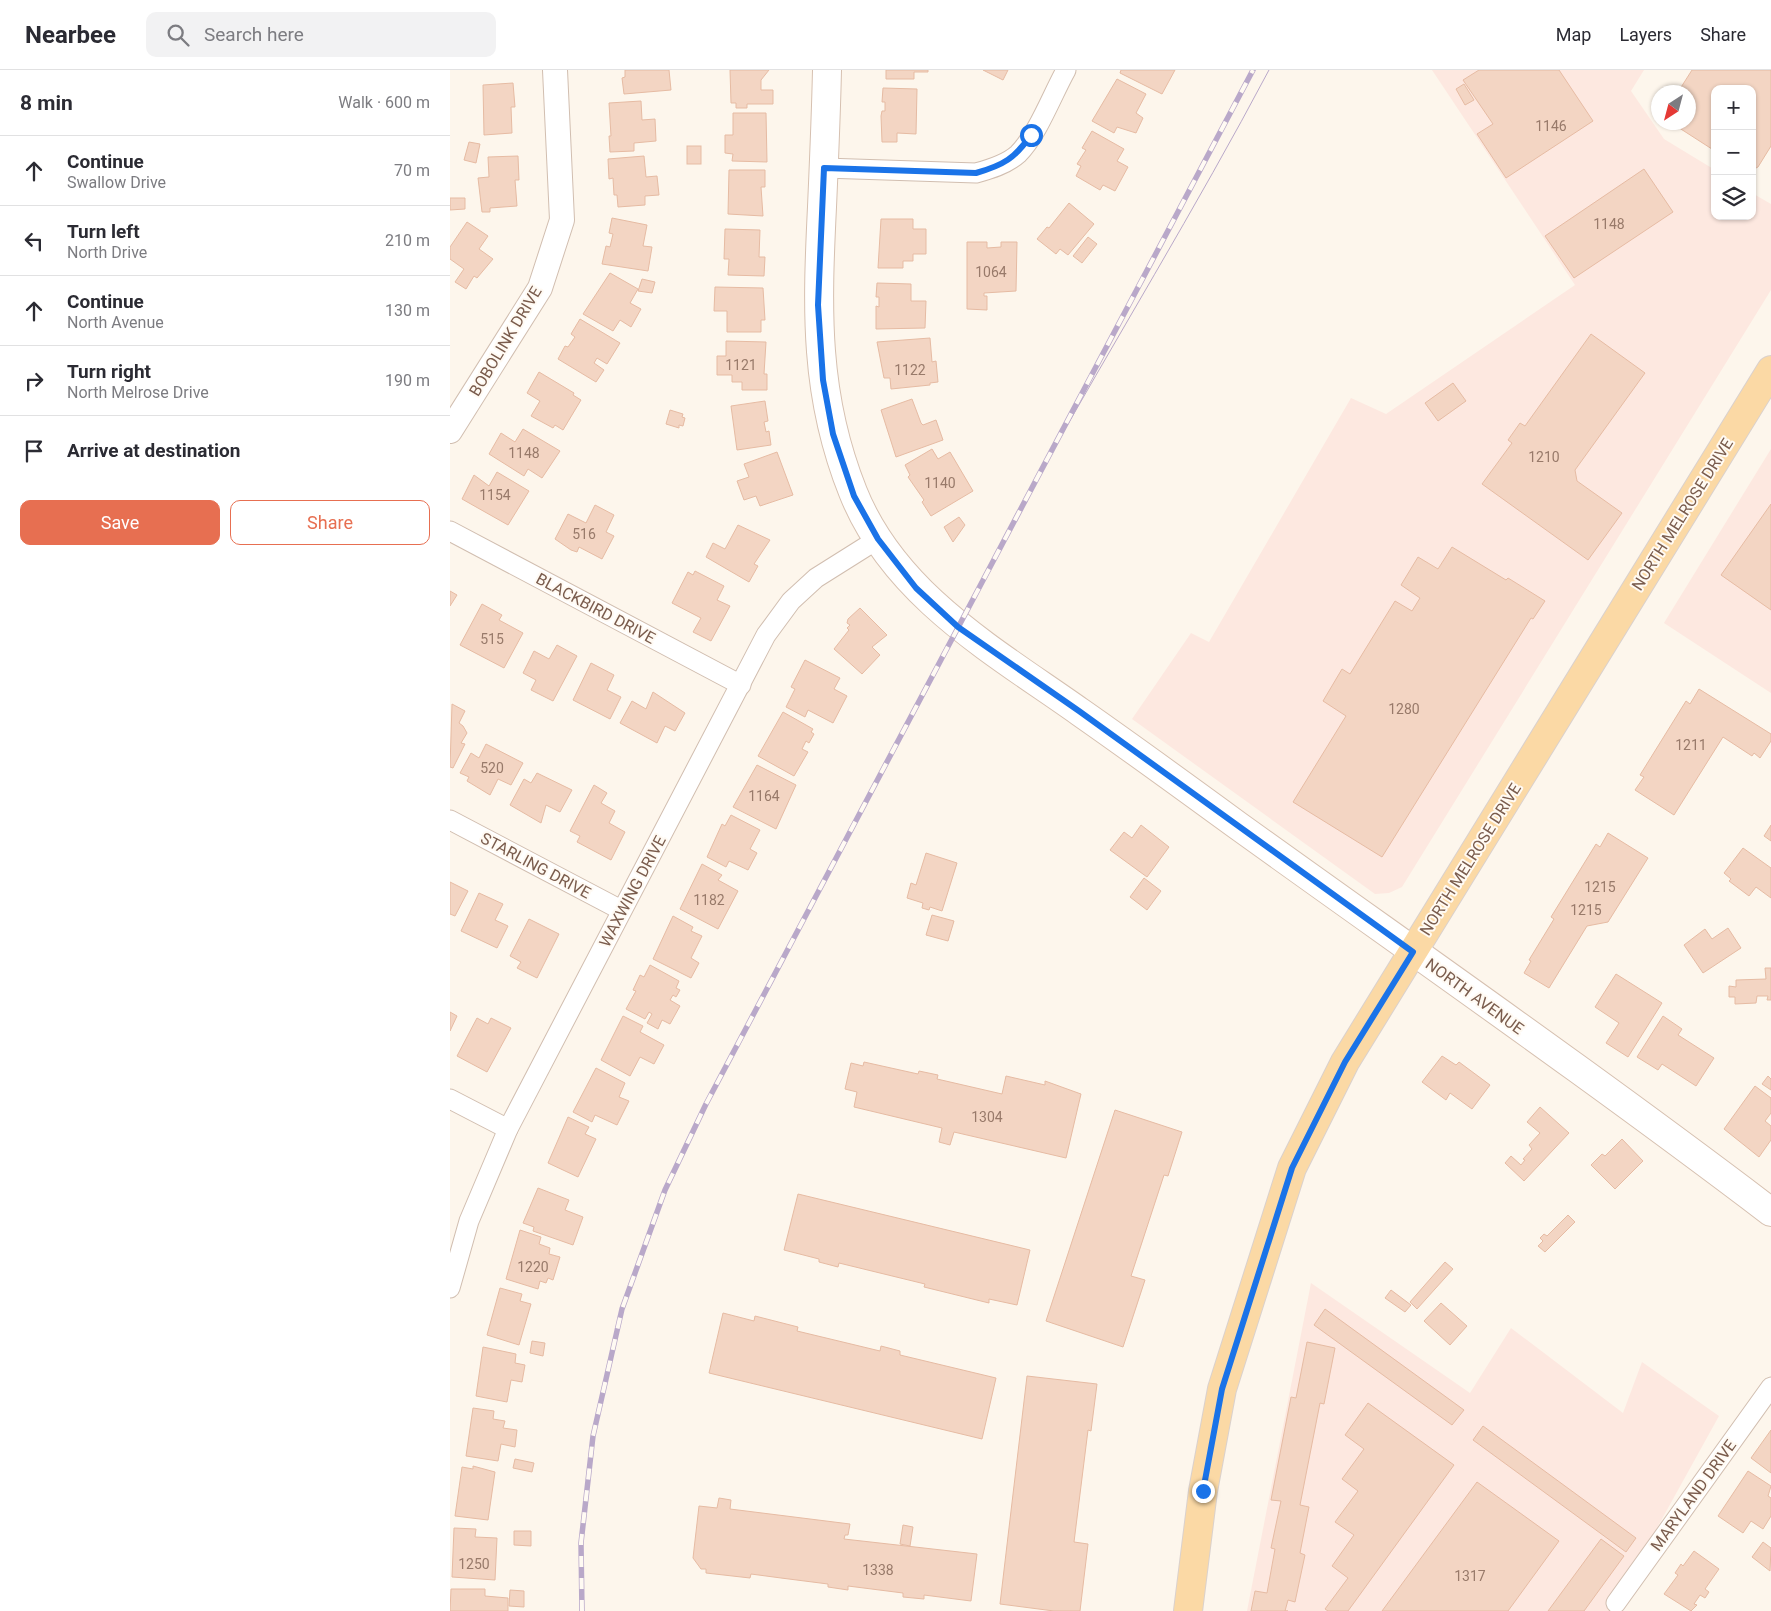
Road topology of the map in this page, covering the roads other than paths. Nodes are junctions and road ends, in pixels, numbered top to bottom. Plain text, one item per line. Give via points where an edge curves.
1 (555, 70) edge
2 (827, 70) edge
3 (1066, 70) edge
4 (824, 168) junction
5 (1771, 370) edge
6 (450, 431) edge
7 (450, 531) edge
8 (878, 539) junction
9 (741, 685) junction
10 (450, 820) edge
11 (621, 910) junction
12 (1413, 952) junction
13 (450, 1099) edge
14 (508, 1129) junction
15 (1771, 1212) edge
16 (450, 1288) edge
17 (1771, 1387) edge
18 (1616, 1603) dead end
19 (1188, 1611) edge

1 - 6 street, BOBOLINK DRIVE via 562,220 540,288
2 - 4 main road, NORTH AVENUE
3 - 4 street via 1018,154 997,167 976,173
4 - 8 main road, NORTH AVENUE via 818,305 823,380 833,434 854,496
5 - 12 main road, NORTH MELROSE DRIVE
7 - 9 street, BLACKBIRD DRIVE
8 - 9 street, WAXWING DRIVE via 816,578 791,601 766,635
8 - 12 main road, NORTH AVENUE via 916,588 958,627
9 - 11 street, WAXWING DRIVE
10 - 11 street, STARLING DRIVE
11 - 14 street, WAXWING DRIVE
12 - 15 main road, NORTH AVENUE
12 - 19 main road, NORTH MELROSE DRIVE via 1345,1062 1292,1168 1222,1389 1203,1491
13 - 14 street
14 - 16 street, WAXWING DRIVE via 469,1221
17 - 18 street, MARYLAND DRIVE

